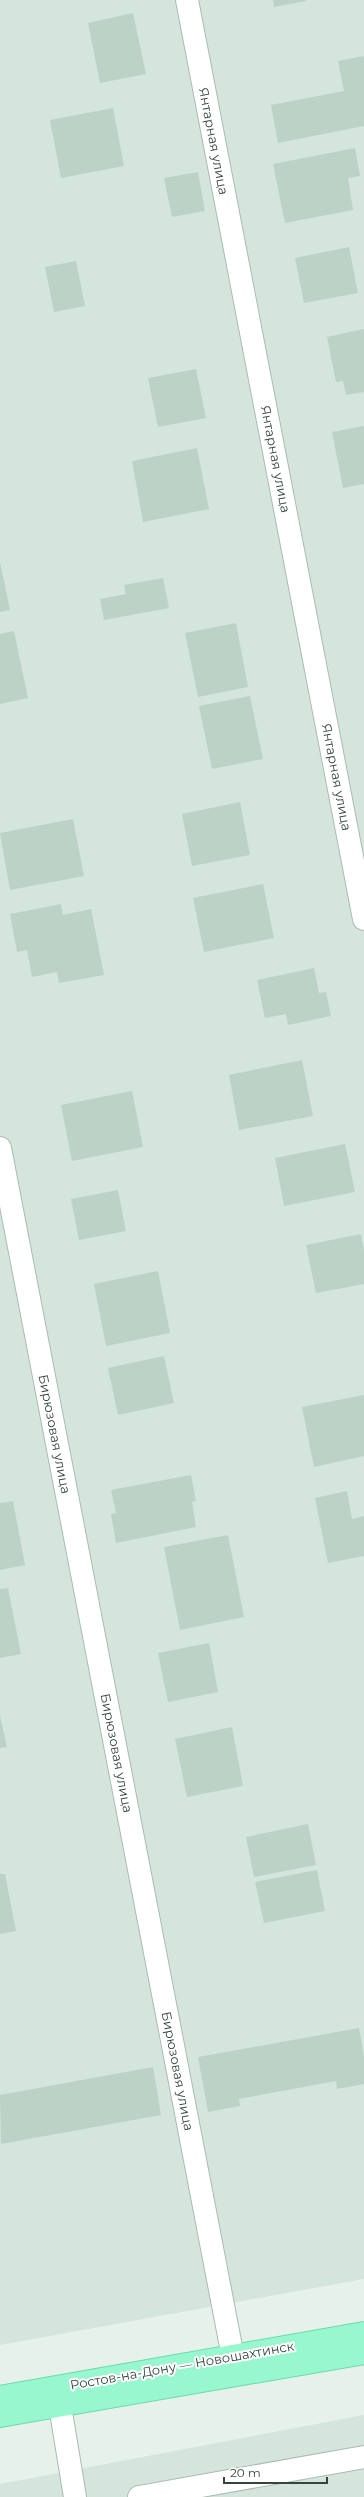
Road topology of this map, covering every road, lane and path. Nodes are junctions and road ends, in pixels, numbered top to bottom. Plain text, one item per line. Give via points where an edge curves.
1 (187, 0) edge
2 (364, 918) edge
3 (0, 1148) edge
4 (364, 2333) edge
5 (364, 2353) edge
6 (233, 2357) junction
7 (0, 2397) edge
8 (60, 2406) junction
9 (0, 2416) edge
10 (364, 2457) edge
11 (75, 2497) edge
12 (139, 2497) edge

1 - 2 street, Янтарная улица
3 - 6 street, Бирюзовая улица
4 - 6 main road, Ростов-на-Дону — Новошахтинск
5 - 8 main road, Ростов-на-Дону — Новошахтинск
6 - 7 main road, Ростов-на-Дону — Новошахтинск
8 - 9 main road, Ростов-на-Дону — Новошахтинск
8 - 11 street
10 - 12 street

